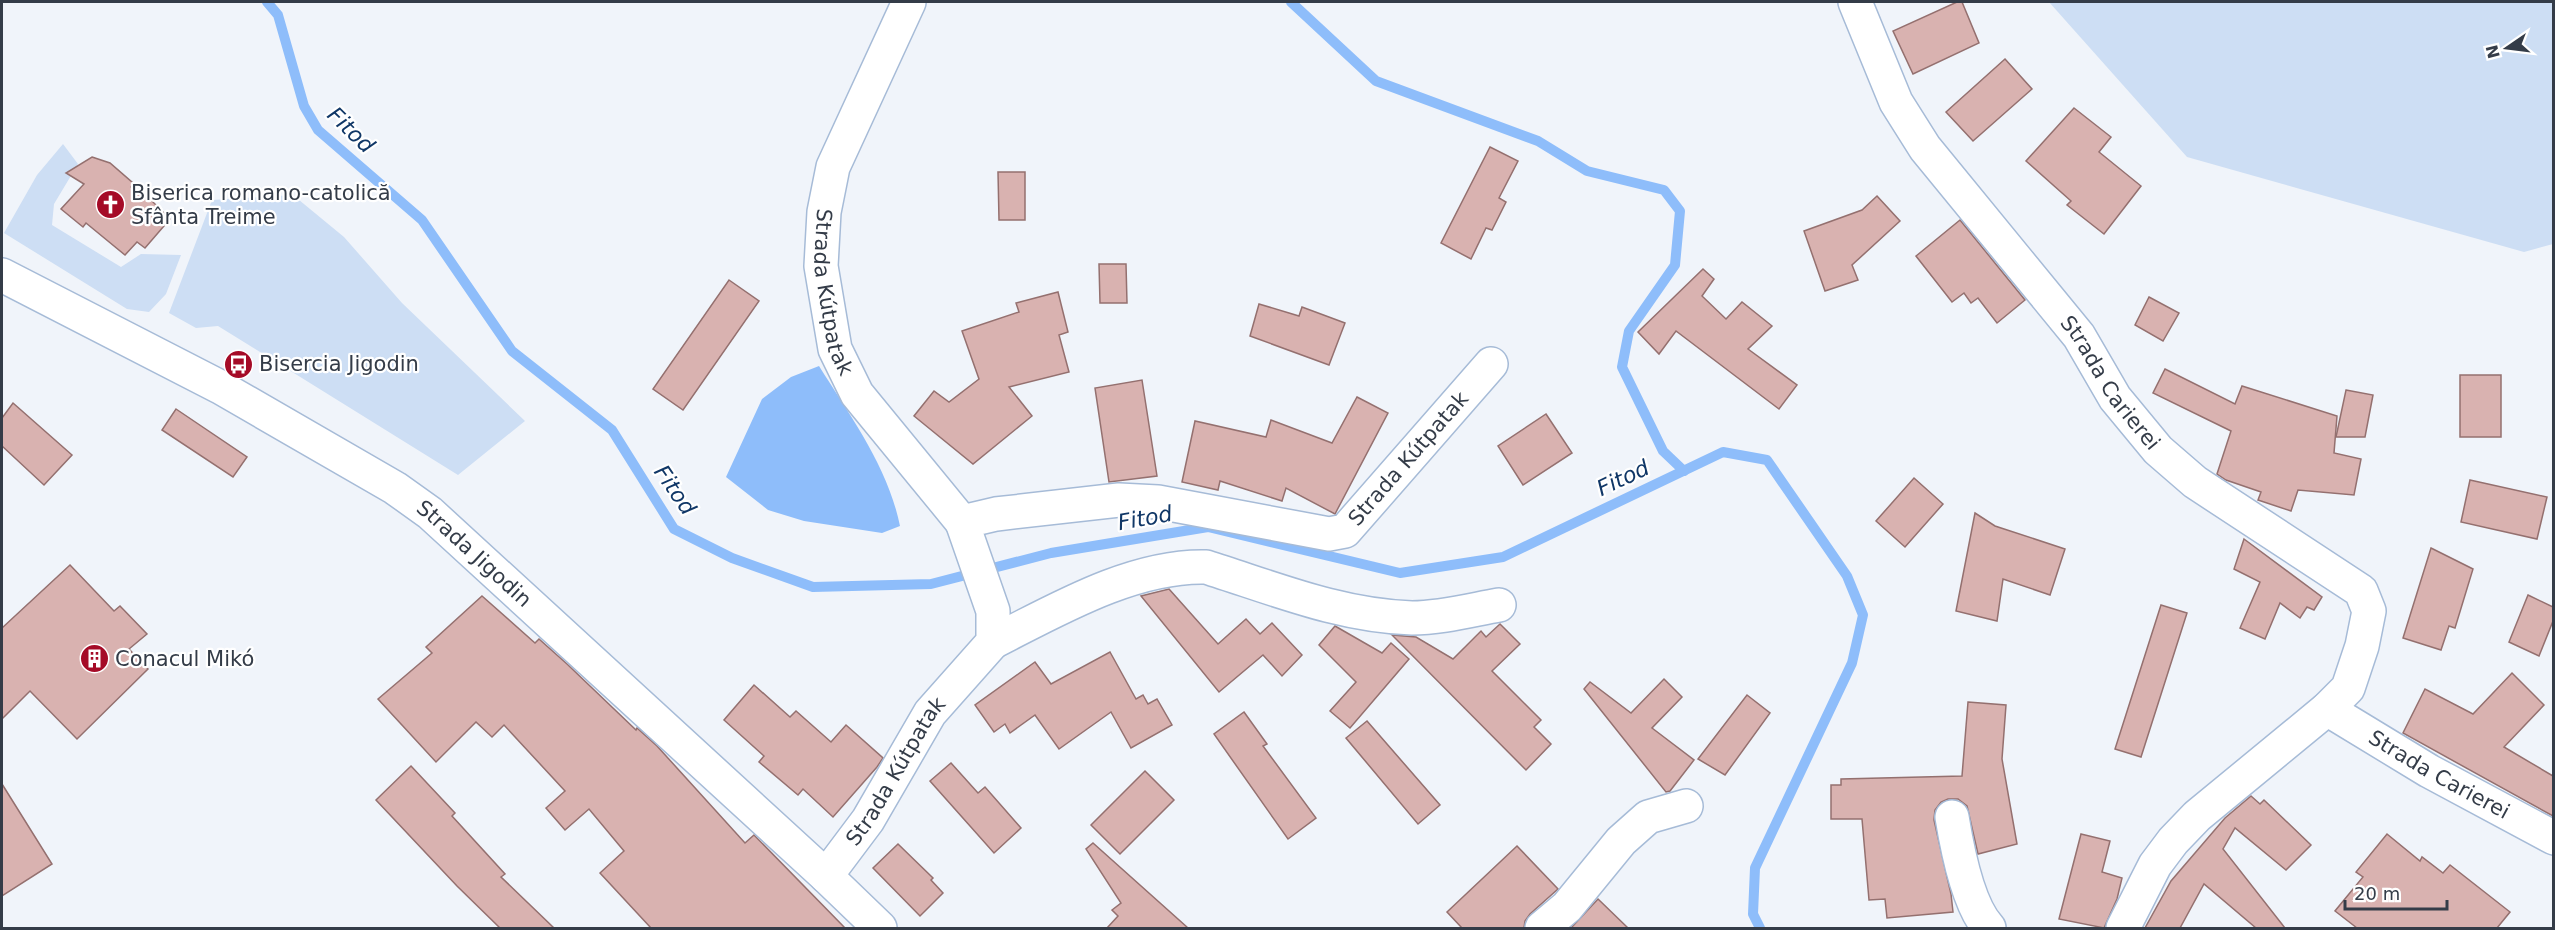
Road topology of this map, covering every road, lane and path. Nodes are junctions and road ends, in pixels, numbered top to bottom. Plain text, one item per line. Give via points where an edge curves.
1 (909, 2) edge
2 (1855, 2) edge
3 (2, 275) edge
4 (1491, 364) dead end
5 (965, 530) junction
6 (1499, 604) dead end
7 (993, 627) junction
8 (2327, 709) junction
9 (1686, 806) dead end
10 (1952, 817) dead end
11 (2553, 838) edge
12 (826, 876) junction
13 (880, 928) edge
14 (1542, 928) edge
15 (1989, 928) edge
16 (2122, 928) edge

1 - 5 street, Strada Kútpatak via 833,167 824,212 821,266 835,349 857,394
2 - 8 street, Strada Carierei via 1896,102 1925,148 2079,336 2115,398 2158,450 2195,482 2361,591 2369,611 2361,646 2348,688
3 - 12 street, Strada Jigodin via 220,387 395,488 430,513
4 - 5 street, Strada Kútpatak via 1346,531 1329,534 1158,502 1119,500 996,514
5 - 7 street, Strada Kútpatak
6 - 7 street, Strada Kútpatak via 1413,618 1362,614 1206,567 1185,566 1126,580 1058,609
7 - 12 street, Strada Kútpatak via 930,713 868,820
8 - 11 street, Strada Carierei via 2429,771
8 - 16 street, Strada Carierei via 2197,816 2173,841
9 - 14 street via 1648,817 1621,841 1567,907
10 - 15 street via 1959,861
12 - 13 street, Strada Jigodin

